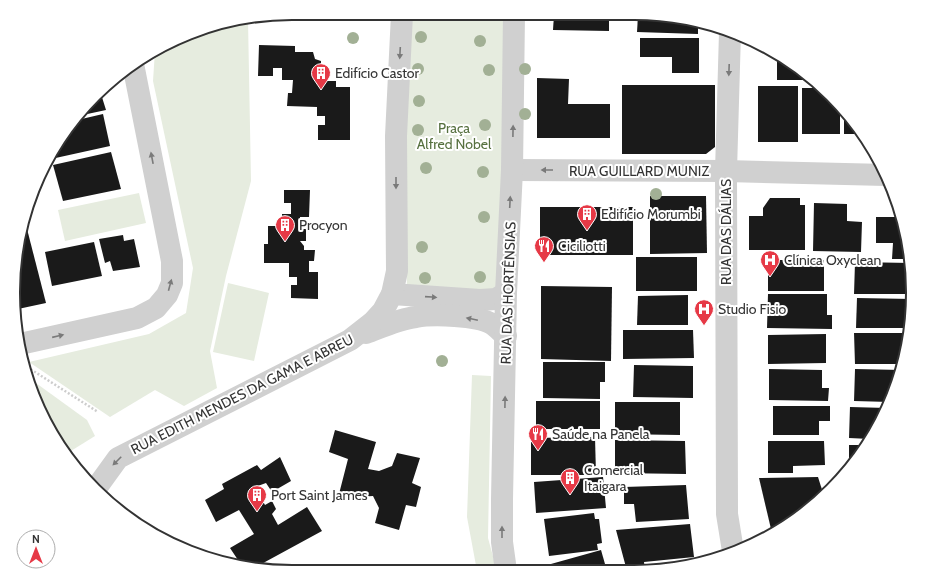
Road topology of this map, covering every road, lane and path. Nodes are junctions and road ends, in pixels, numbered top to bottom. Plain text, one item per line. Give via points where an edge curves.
1 (402, 20) edge
2 (514, 20) edge
3 (730, 38) edge
4 (134, 71) edge
5 (512, 170) junction
6 (726, 171) junction
7 (879, 175) edge
8 (506, 292) junction
9 (392, 294) junction
10 (506, 336) junction
11 (350, 340) junction
12 (24, 343) edge
13 (31, 369) edge
14 (98, 412) dead end
15 (99, 484) edge
16 (732, 546) edge
17 (505, 565) edge

1 -> 9 street, RUA EDITH MENDES DA GAMA E ABREU via 396,136 397,271
5 -> 2 street, RUA DAS HORTÊNSIAS
3 -> 6 street, RUA DAS DÁLIAS
12 -> 4 street via 137,318 156,308 168,295 172,283 172,261
6 -> 5 street, RUA GUILLARD MUNIZ
8 -> 5 street, RUA DAS HORTÊNSIAS
6 - 7 street, RUA GUILLARD MUNIZ
6 - 16 street, RUA DAS DÁLIAS via 727,514
9 -> 8 street via 480,300 496,299
8 - 10 street, RUA DAS HORTÊNSIAS
9 - 11 street, RUA EDITH MENDES DA GAMA E ABREU via 383,312
10 -> 11 street via 491,323 469,317 416,316
17 -> 10 street, RUA DAS HORTÊNSIAS via 502,542 502,499
11 -> 15 street, RUA EDITH MENDES DA GAMA E ABREU via 118,458
13 - 14 path

